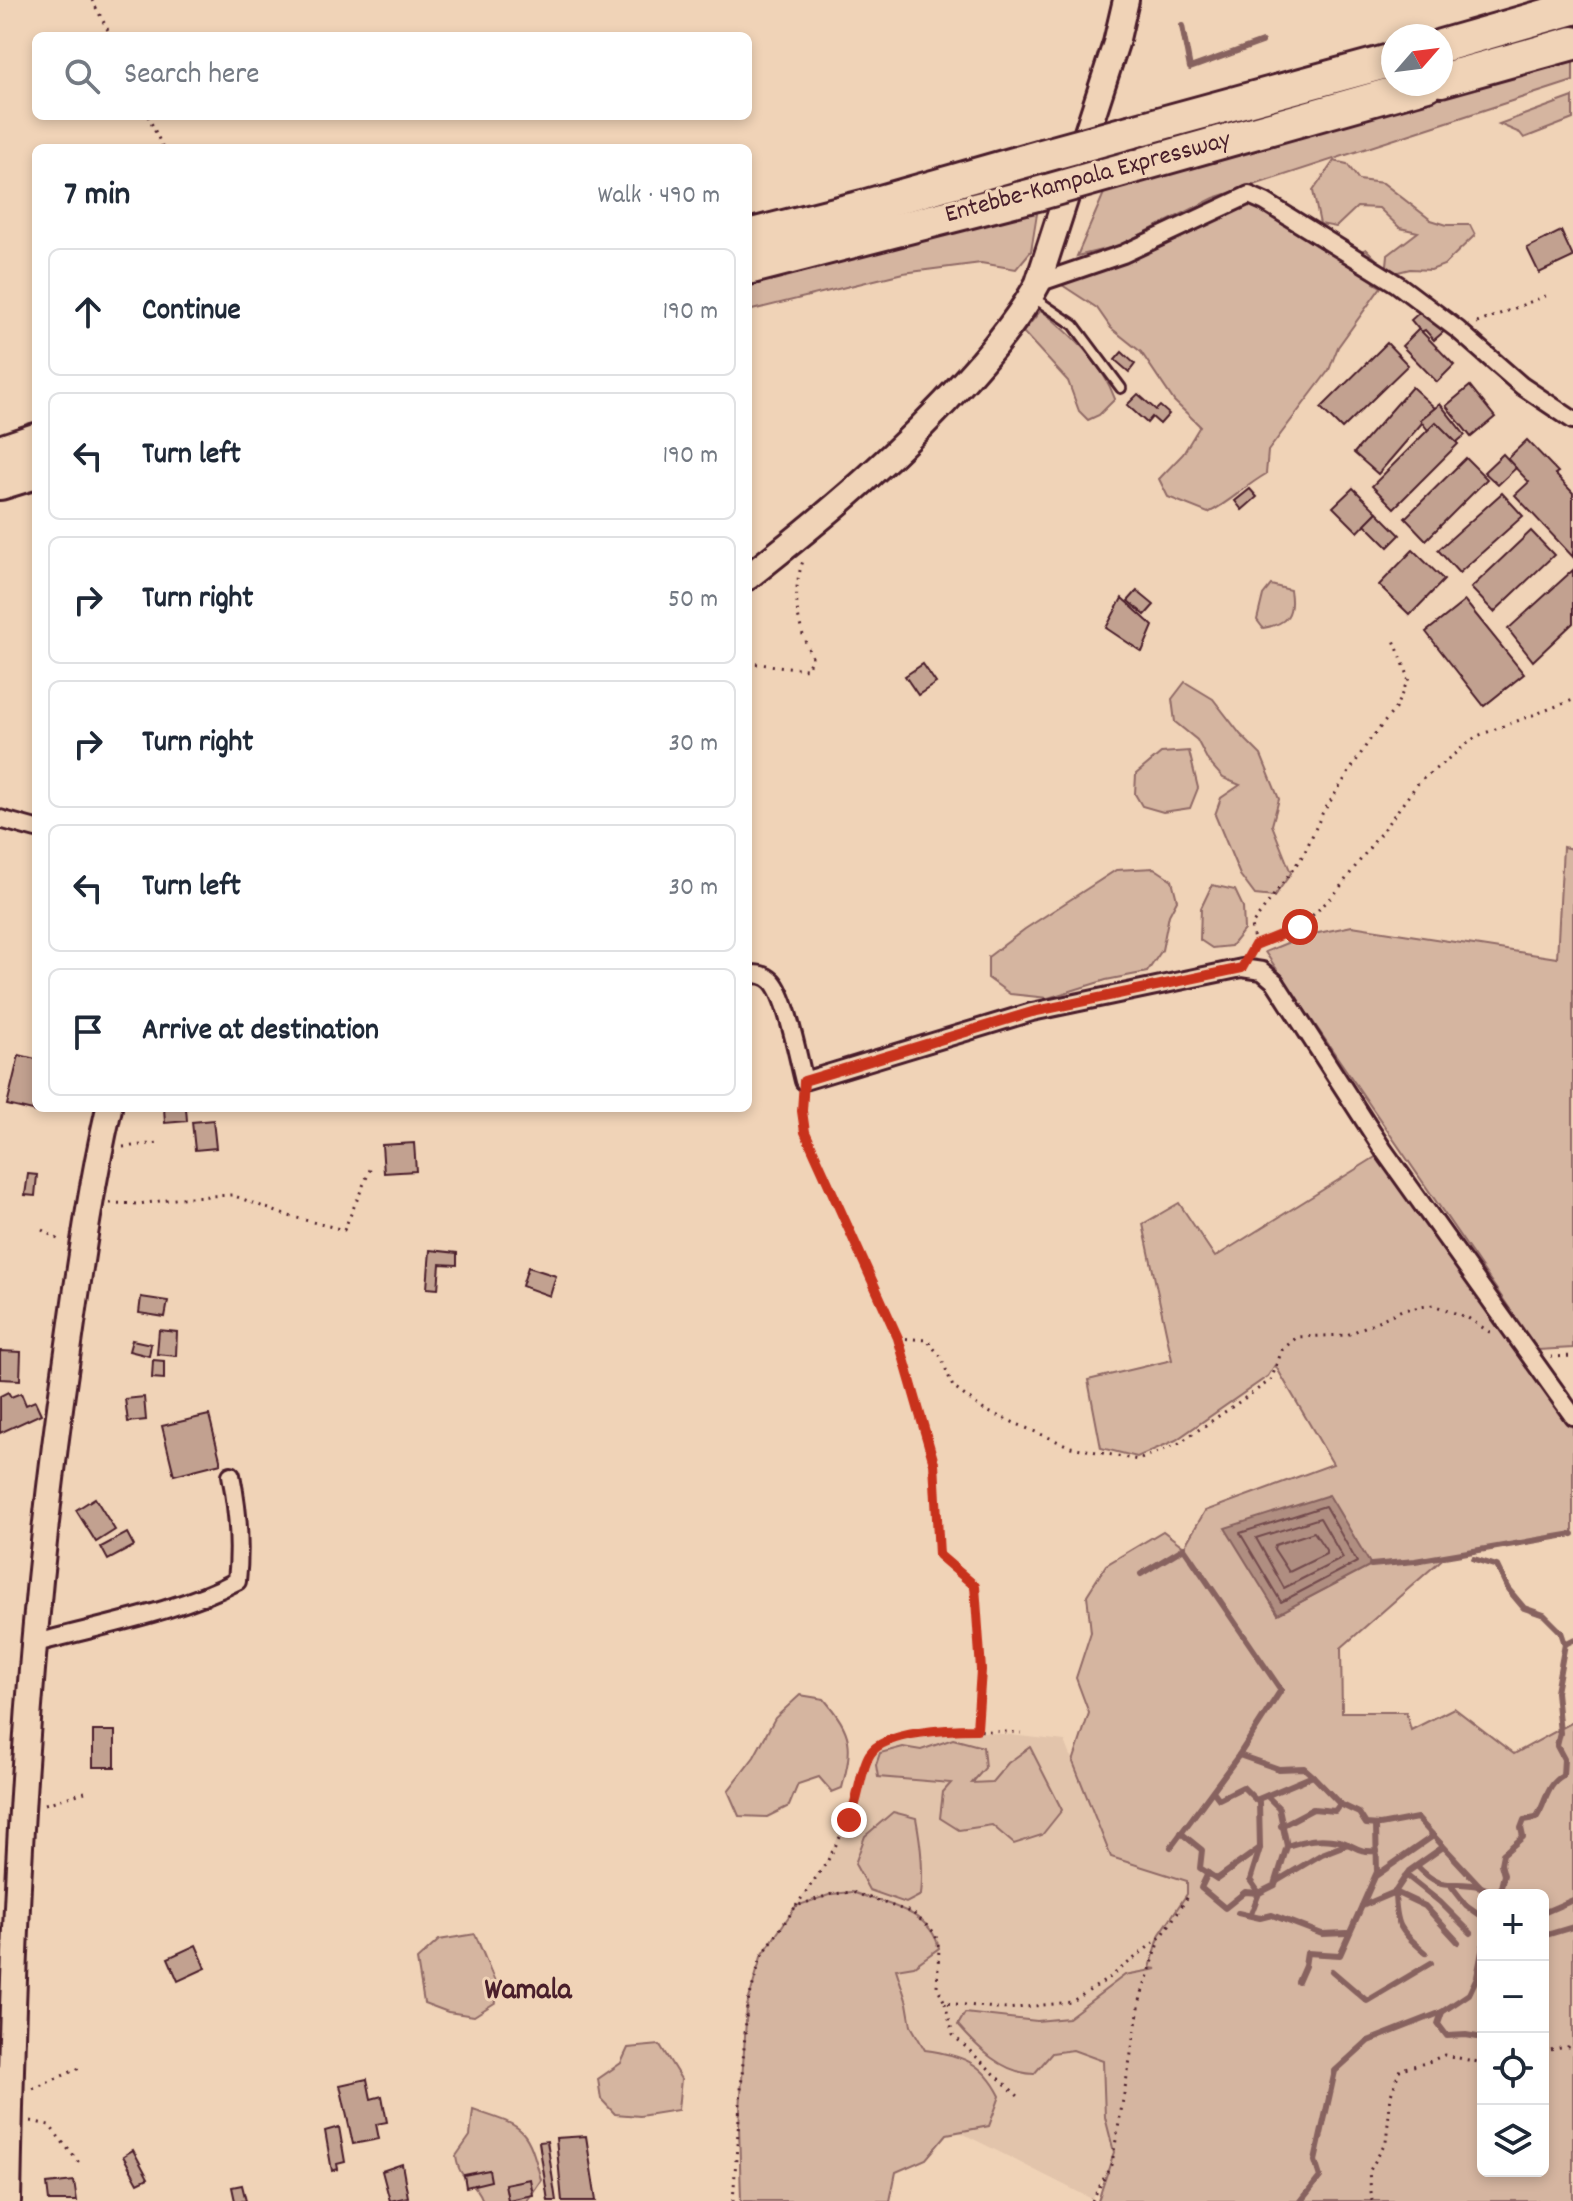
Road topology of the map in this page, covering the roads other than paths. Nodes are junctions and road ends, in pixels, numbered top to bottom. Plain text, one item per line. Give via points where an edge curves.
1 (1126, 0) edge
2 (1573, 8) edge
3 (1453, 43) edge
4 (1573, 43) edge
5 (1381, 63) edge
6 (1453, 77) edge
7 (1384, 96) edge
8 (752, 235) edge
9 (752, 267) edge
10 (1034, 290) junction
11 (1121, 388) dead end
12 (1573, 420) edge
13 (32, 441) edge
14 (0, 452) edge
15 (32, 473) edge
16 (0, 483) edge
17 (752, 574) edge
18 (0, 819) edge
19 (32, 828) edge
20 (752, 974) edge
21 (108, 1112) edge
22 (1573, 1416) edge
23 (231, 1475) dead end
24 (33, 1644) junction
25 (5, 2117) edge
26 (8, 2201) edge

1 - 10 main road
2 - 3 highway
4 - 6 highway
5 - 8 highway, Entebbe-Kampala Expressway, bridge
7 - 9 highway, Entebbe-Kampala Expressway, bridge
10 - 11 lane via 1074,325
10 - 12 street via 1249,195 1364,262
10 - 17 main road via 992,350 927,423
13 - 14 highway
15 - 16 highway
18 - 19 street
20 - 22 street via 772,981 780,995 804,1081 1032,1012 1242,968 1262,971 1275,982 1384,1151
21 - 24 main road via 48,1487
23 - 24 street via 238,1506 237,1581 182,1603
24 - 25 main road
25 - 26 main road

